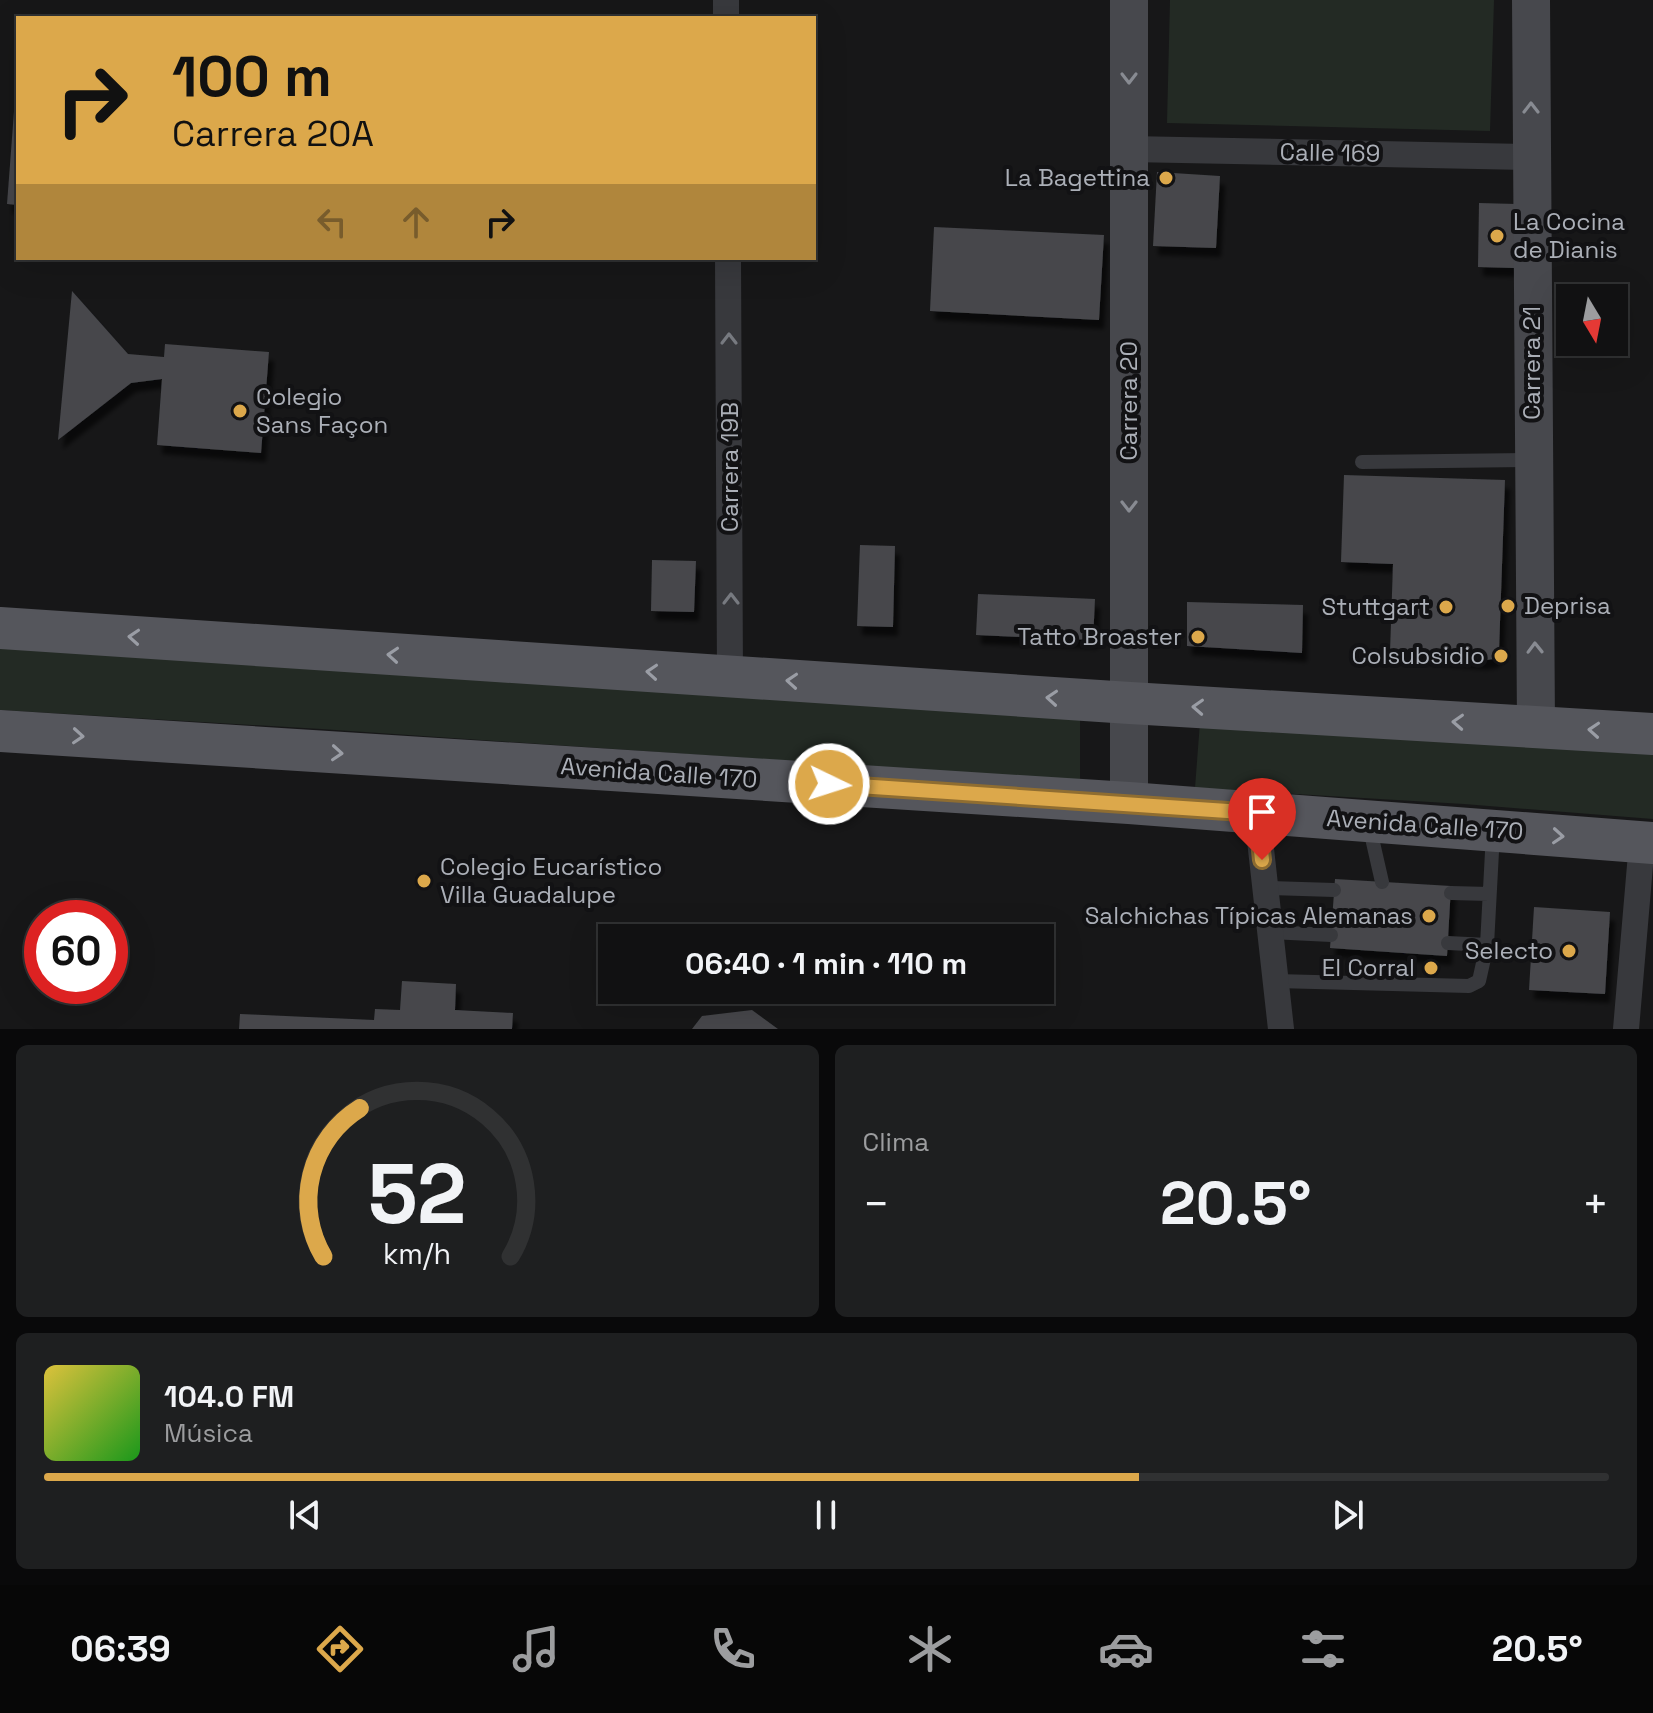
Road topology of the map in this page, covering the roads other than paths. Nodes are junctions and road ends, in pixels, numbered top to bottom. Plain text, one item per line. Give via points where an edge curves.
1 (1129, 0) edge
2 (1531, 0) edge
3 (1129, 149) junction
4 (1532, 157) junction
5 (728, 260) edge
6 (1533, 460) junction
7 (1362, 462) dead end
8 (0, 628) edge
9 (730, 677) junction
10 (1130, 703) junction
11 (1536, 726) junction
12 (0, 731) edge
13 (1653, 734) edge
14 (1129, 803) junction
15 (1257, 813) junction
16 (1368, 821) junction
17 (1493, 831) junction
18 (1647, 842) edge
19 (1382, 882) dead end
20 (1266, 888) junction
21 (1334, 890) dead end
22 (1451, 893) dead end
23 (1489, 894) junction
24 (1270, 932) junction
25 (1331, 935) dead end
26 (1448, 943) dead end
27 (1487, 945) junction
28 (1276, 981) junction
29 (1281, 1029) edge
30 (1626, 1029) edge

1 -> 3 main road, Carrera 20
4 -> 2 main road, Carrera 21
3 - 4 street, Calle 169
3 -> 10 main road, Carrera 20
4 - 6 main road, Carrera 21
9 -> 5 street, Carrera 19B
6 - 7 lane
11 -> 6 main road, Carrera 21
9 -> 8 main road
10 -> 9 main road
11 -> 10 main road
10 - 14 main road, Carrera 20
13 -> 11 main road
12 -> 14 main road, Avenida Calle 170
14 - 15 main road, Avenida Calle 170
15 - 16 main road, Avenida Calle 170
15 - 20 street
16 - 17 main road, Avenida Calle 170
16 - 19 lane
17 -> 18 main road, Avenida Calle 170
17 - 23 lane
18 - 30 street
20 - 21 lane
20 - 24 street
22 - 23 lane
23 - 27 lane
24 - 25 lane
24 - 28 street
26 - 27 lane
27 - 28 lane via 1479,981 1469,986
28 - 29 street

